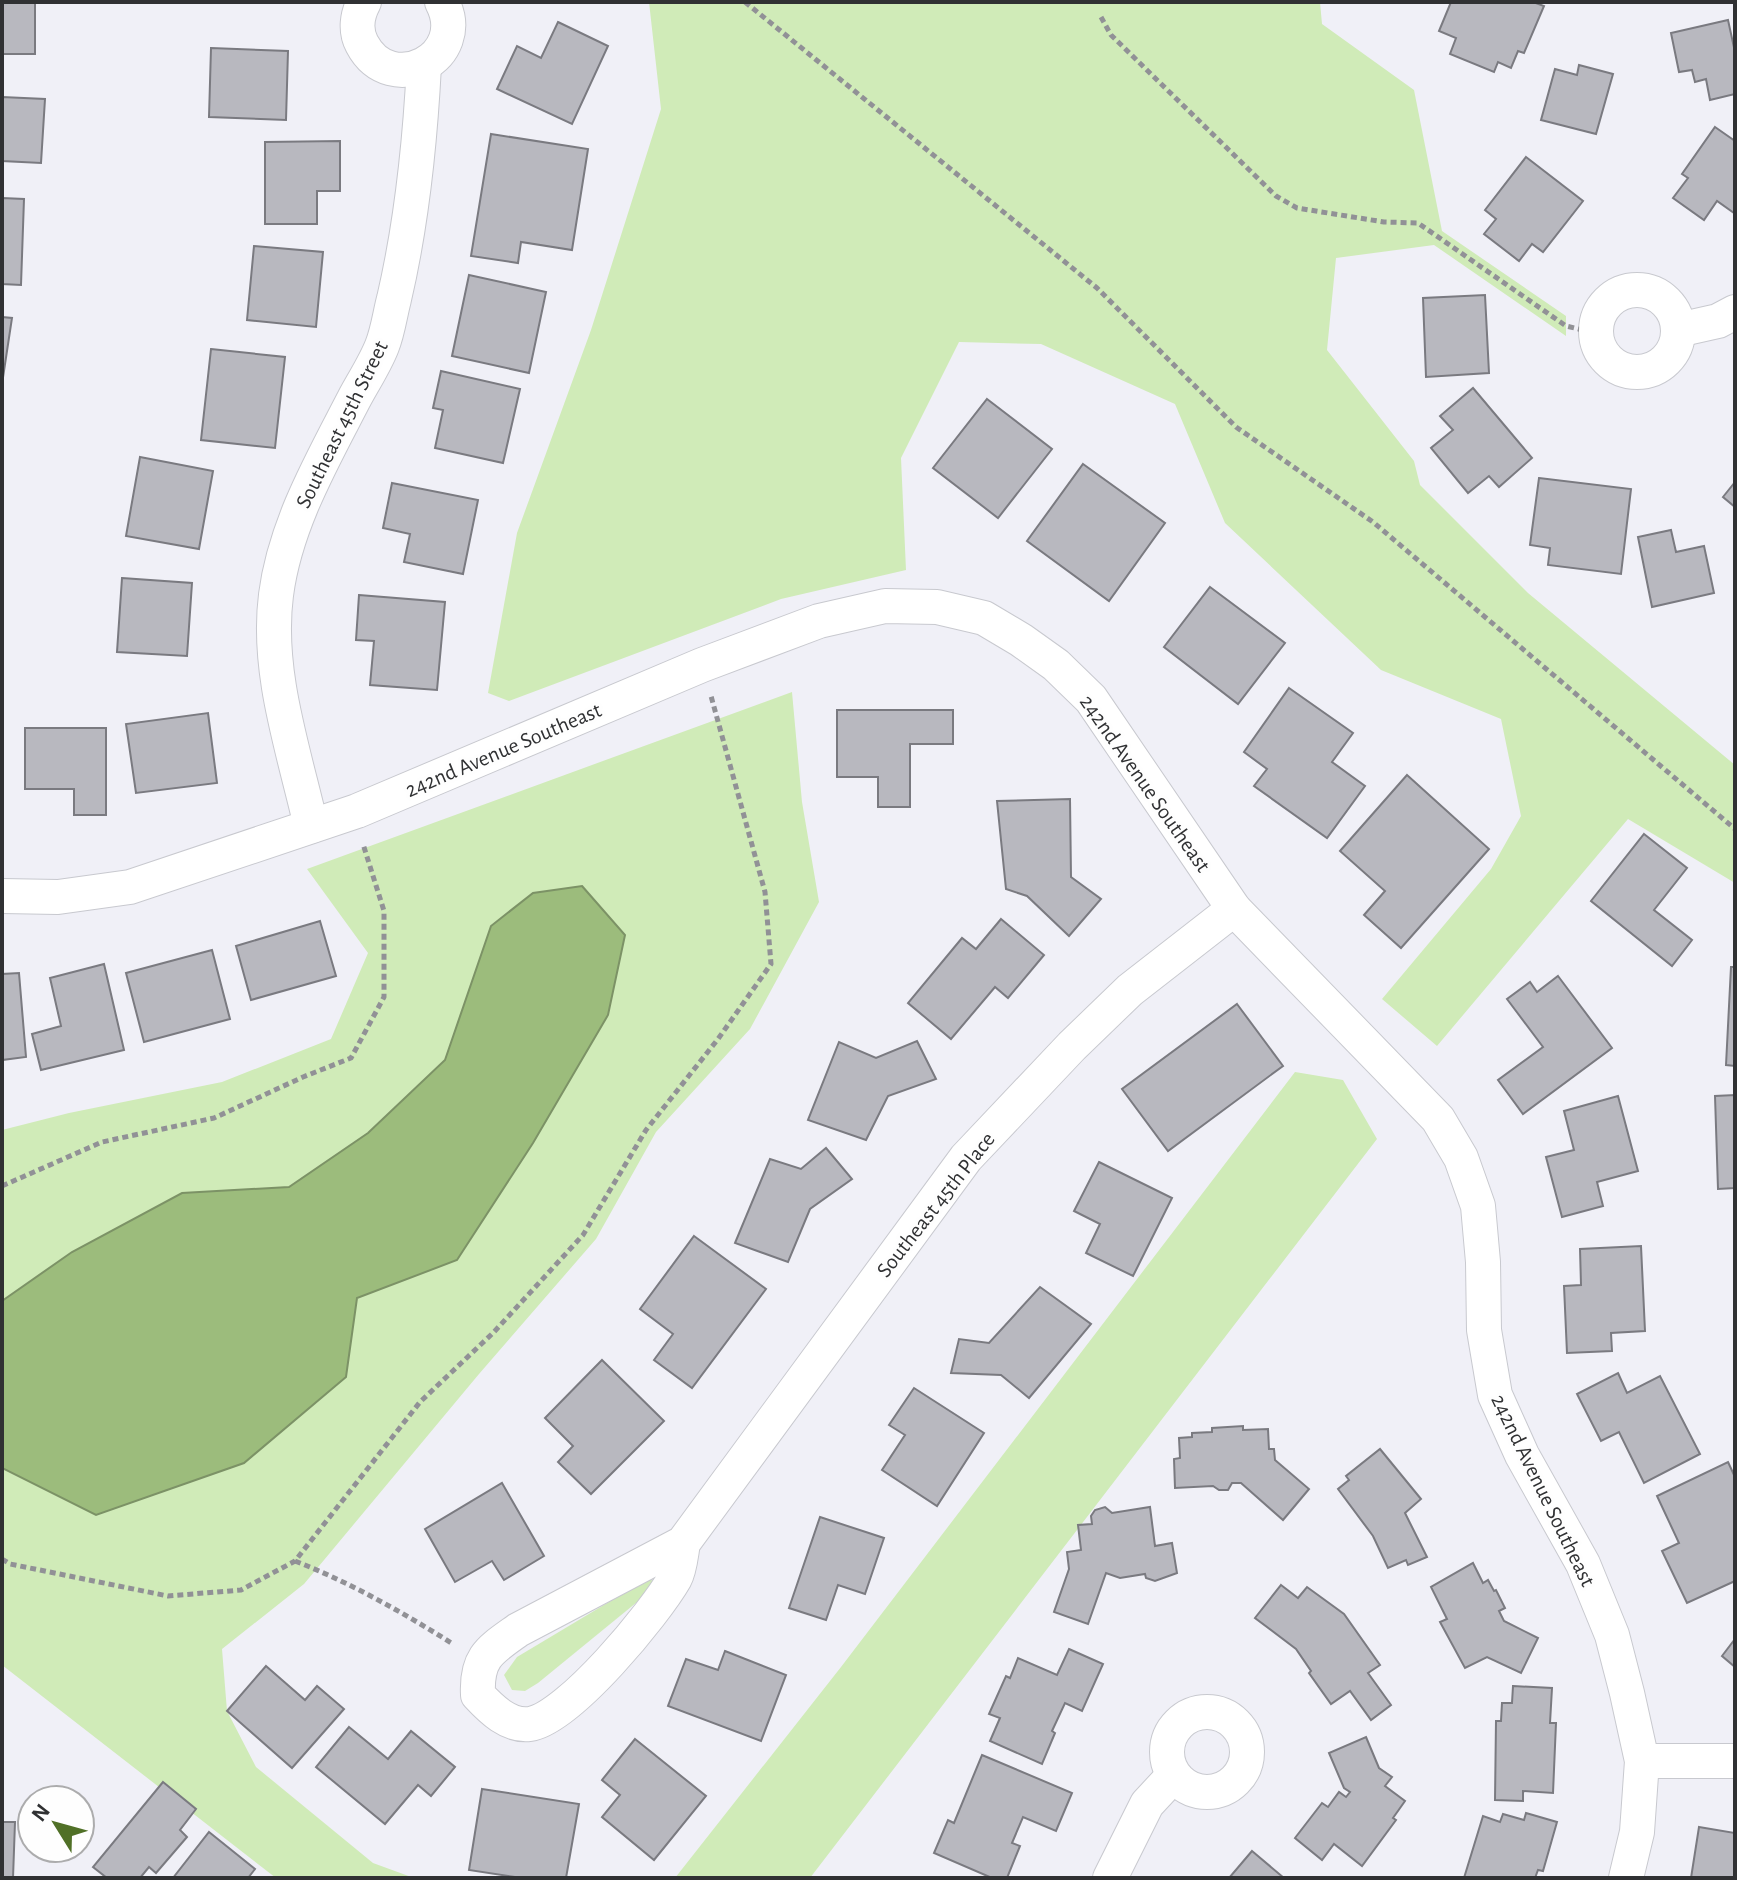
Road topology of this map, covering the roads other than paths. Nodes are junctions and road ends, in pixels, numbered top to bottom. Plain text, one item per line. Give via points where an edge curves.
1 (364, 2) edge
2 (442, 2) edge
3 (424, 65) junction
4 (1735, 312) edge
5 (1678, 330) junction
6 (311, 826) junction
7 (2, 896) edge
8 (1234, 909) junction
9 (683, 1543) junction
10 (1642, 1761) junction
11 (1735, 1761) edge
12 (1173, 1776) dead end
13 (1110, 1878) edge
14 (1626, 1878) edge

1 - 3 street via 357,24 367,53 393,69
2 - 3 street via 448,33 444,46
3 - 6 street, Southeast 45th Street via 414,189 382,346 297,517 276,594 276,672
4 - 5 street
5 - 5 street via 1667,303 1643,290 1615,296 1597,318 1595,333 1606,359 1618,368 1646,372 1670,357
6 - 7 street, 242nd Avenue Southeast via 130,887 58,897
6 - 8 street, 242nd Avenue Southeast via 819,621 885,606 937,607 984,618 1021,640 1091,699
8 - 9 street, Southeast 45th Place via 1130,990 966,1158
8 - 10 street, 242nd Avenue Southeast via 1438,1119 1461,1158 1478,1206 1484,1330 1495,1395 1595,1592 1612,1635
9 - 9 street, Southeast 45th Place via 498,1644 481,1662 478,1695 512,1721 529,1724 552,1715 614,1659 676,1576
10 - 11 street
10 - 14 street, 242nd Avenue Southeast via 1637,1832
12 - 13 street via 1147,1804

